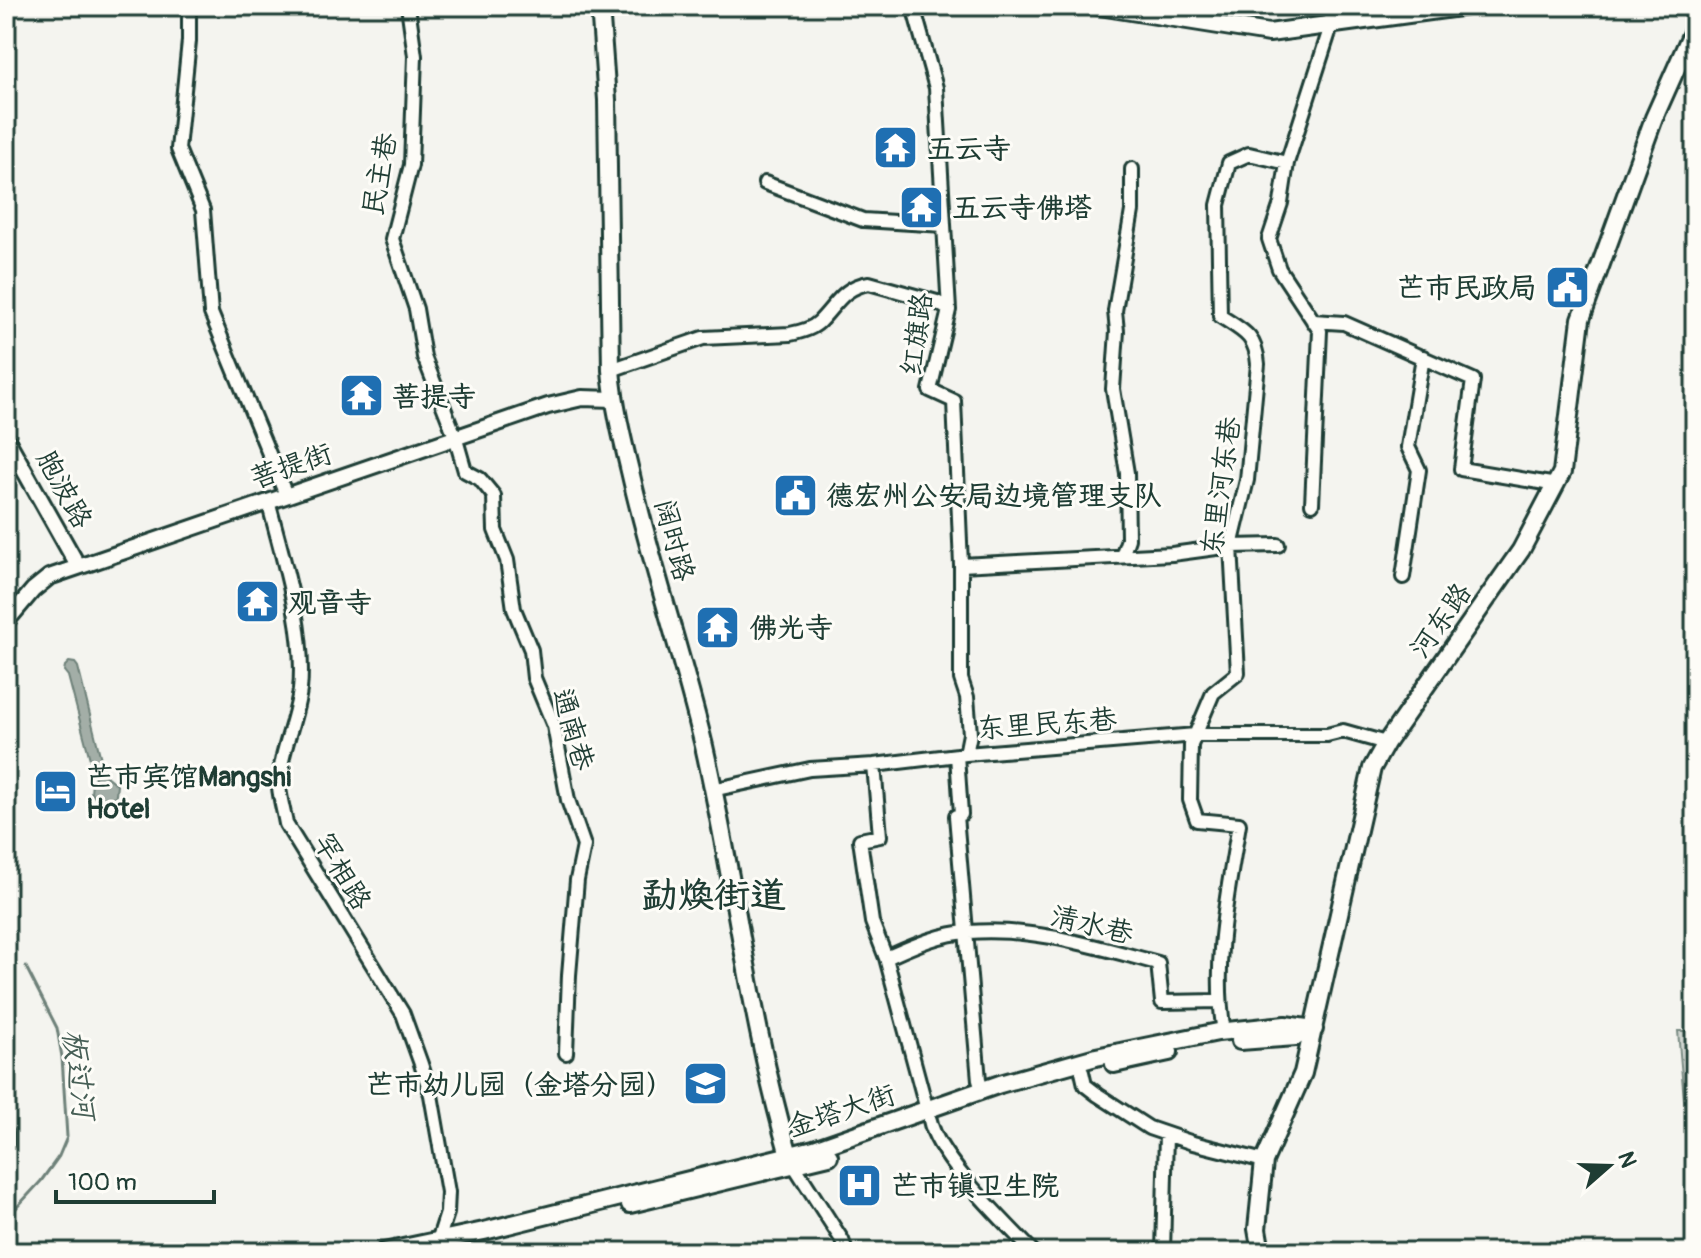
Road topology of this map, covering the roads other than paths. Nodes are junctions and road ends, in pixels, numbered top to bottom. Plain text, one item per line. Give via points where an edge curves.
1 (189, 6) edge
2 (408, 6) edge
3 (600, 6) edge
4 (913, 6) edge
5 (1099, 6) edge
6 (1330, 6) edge
7 (1467, 6) edge
8 (1332, 23) junction
9 (1695, 26) edge
10 (1287, 163) junction
11 (1132, 169) dead end
12 (765, 183) dead end
13 (944, 225) junction
14 (949, 310) junction
15 (1313, 321) junction
16 (1423, 357) junction
17 (611, 370) junction
18 (614, 399) junction
19 (455, 436) junction
20 (6, 438) edge
21 (1557, 485) junction
22 (286, 495) junction
23 (268, 501) junction
24 (1312, 504) dead end
25 (1278, 545) dead end
26 (1231, 546) junction
27 (1122, 556) junction
28 (961, 565) junction
29 (78, 566) junction
30 (1403, 577) dead end
31 (6, 622) edge
32 (1196, 735) junction
33 (1386, 743) junction
34 (962, 754) junction
35 (874, 765) junction
36 (712, 790) junction
37 (967, 932) junction
38 (886, 958) junction
39 (1220, 1001) junction
40 (1224, 1032) junction
41 (1313, 1034) junction
42 (566, 1053) dead end
43 (1082, 1072) junction
44 (982, 1090) junction
45 (928, 1115) junction
46 (6, 1132) edge
47 (1166, 1134) junction
48 (6, 1145) edge
49 (791, 1160) junction
50 (1264, 1161) junction
51 (438, 1248) edge
52 (384, 1252) edge
53 (846, 1252) edge
54 (1033, 1252) edge
55 (1163, 1252) edge
56 (1261, 1252) edge

1 - 22 street via 178,149 203,210 211,313
2 - 19 street, 民主巷 via 415,56 411,165 392,239 416,309 424,357
3 - 17 main road, 阔时路 via 607,100
4 - 13 street, 红旗路 via 936,88
5 - 8 main road via 1269,33
6 - 8 street
7 - 8 main road
8 - 10 street
9 - 21 main road, 河东路 via 1654,118 1581,319
10 - 15 street via 1269,239 1279,269
10 - 26 street, 东里河东巷 via 1249,154 1229,163 1218,205 1220,316 1251,337 1258,364 1247,480
11 - 27 street via 1132,211 1115,311 1113,389 1127,473 1128,539
12 - 13 street via 863,220
13 - 14 street, 红旗路
14 - 17 street via 869,283 851,288 804,331 703,338
14 - 28 street, 红旗路 via 930,390 954,401
15 - 16 street via 1344,323
15 - 24 street via 1320,331
16 - 21 street via 1473,380 1461,469
16 - 30 street via 1408,447 1419,470
17 - 18 main road, 阔时路
18 - 19 street, 菩提街 via 582,398
18 - 36 main road, 阔时路
19 - 22 street, 菩提街
19 - 42 street, 通南巷 via 465,471 494,496 495,530 507,560 514,609 554,726 568,800 584,846 577,880
20 - 29 street, 胞波路
21 - 33 main road, 河东路 via 1521,550
22 - 23 street, 菩提街
23 - 29 street, 菩提街
23 - 51 street, 罕相路 via 300,650 300,689 280,774 286,824 403,1014 431,1095 448,1192
25 - 26 street
26 - 27 street
26 - 32 street, 东里河东巷 via 1238,673 1213,693
27 - 28 street
28 - 34 street, 红旗路 via 961,679 970,734
29 - 31 street, 菩提街 via 49,577
32 - 33 street, 东里民东巷 via 1343,731
32 - 34 street, 东里民东巷
32 - 39 street, 东里河东巷 via 1191,745 1190,800 1197,820 1239,824 1221,939
33 - 41 main road, 河东路 via 1372,768
34 - 35 street, 东里民东巷
34 - 37 street via 961,814 956,816
35 - 36 street, 东里民东巷 via 810,769
35 - 38 street via 880,836 860,840 872,922
36 - 49 main road, 阔时路 via 777,1114
37 - 38 street, 清水巷
37 - 39 street, 清水巷 via 1050,936 1158,963 1162,1002
37 - 44 street
38 - 45 street
39 - 40 street, 东里河东巷
40 - 41 main road, 金塔大街 via 1285,1025
40 - 44 main road, 金塔大街 via 1096,1057
41 - 43 main road, 金塔大街 via 1204,1045
41 - 50 main road, 河东路 via 1303,1073
43 - 45 main road, 金塔大街
43 - 47 street via 1085,1085 1098,1095
44 - 45 main road, 金塔大街
45 - 49 main road, 金塔大街
45 - 54 street via 932,1132 955,1165
46 - 48 street
47 - 50 street
47 - 55 street
49 - 51 main road, 金塔大街
49 - 53 street, 阔时路
50 - 56 main road, 河东路 via 1257,1229
51 - 52 main road, 金塔大街

